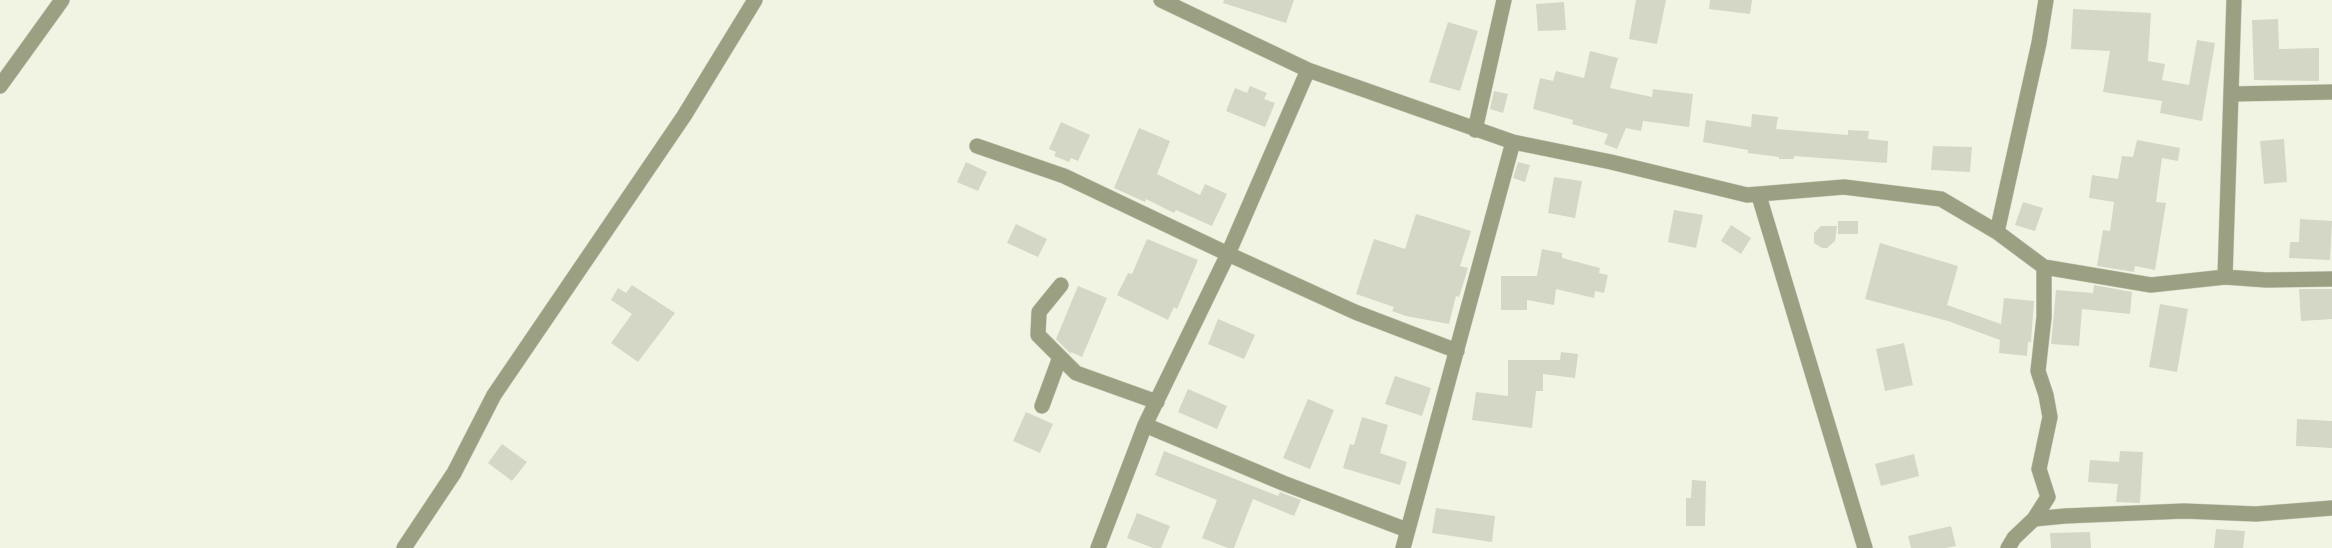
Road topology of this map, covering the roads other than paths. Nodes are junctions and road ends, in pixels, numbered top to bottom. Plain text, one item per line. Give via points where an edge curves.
1 (62, 0) edge
2 (755, 0) edge
3 (1161, 0) edge
4 (1504, 0) edge
5 (2046, 0) edge
6 (2235, 0) edge
7 (1308, 70) junction
8 (0, 86) edge
9 (2332, 92) edge
10 (2232, 94) junction
11 (1475, 129) junction
12 (1514, 142) junction
13 (977, 146) dead end
14 (1759, 196) junction
15 (1997, 232) junction
16 (1228, 254) junction
17 (2044, 267) junction
18 (2224, 277) junction
19 (2332, 279) edge
20 (1061, 285) dead end
21 (1457, 351) junction
22 (1060, 357) junction
23 (1157, 402) junction
24 (1042, 406) dead end
25 (1144, 425) junction
26 (2332, 508) edge
27 (2034, 519) junction
28 (1407, 530) junction
29 (404, 548) edge
30 (1098, 548) edge
31 (1403, 548) edge
32 (1864, 548) edge
33 (2008, 548) edge

1 - 8 street
2 - 29 street via 684,116 494,395 454,473
3 - 7 street
4 - 11 street
5 - 15 street
6 - 10 street
7 - 11 street
7 - 16 street
9 - 10 street
10 - 18 street
11 - 12 street
12 - 14 street
12 - 21 street
13 - 16 street via 1064,176
14 - 15 street via 1844,187 1941,199
14 - 32 street
15 - 17 street
16 - 21 street via 1355,312
16 - 23 street
17 - 18 street via 2151,285
17 - 27 street via 2038,371 2050,417 2039,468 2048,497
18 - 19 street
20 - 22 street via 1039,312 1038,335
21 - 28 street
22 - 23 street via 1076,373
22 - 24 street
23 - 25 street
25 - 28 street
25 - 30 street
26 - 27 street via 2256,514 2184,511
27 - 33 street
28 - 31 street

